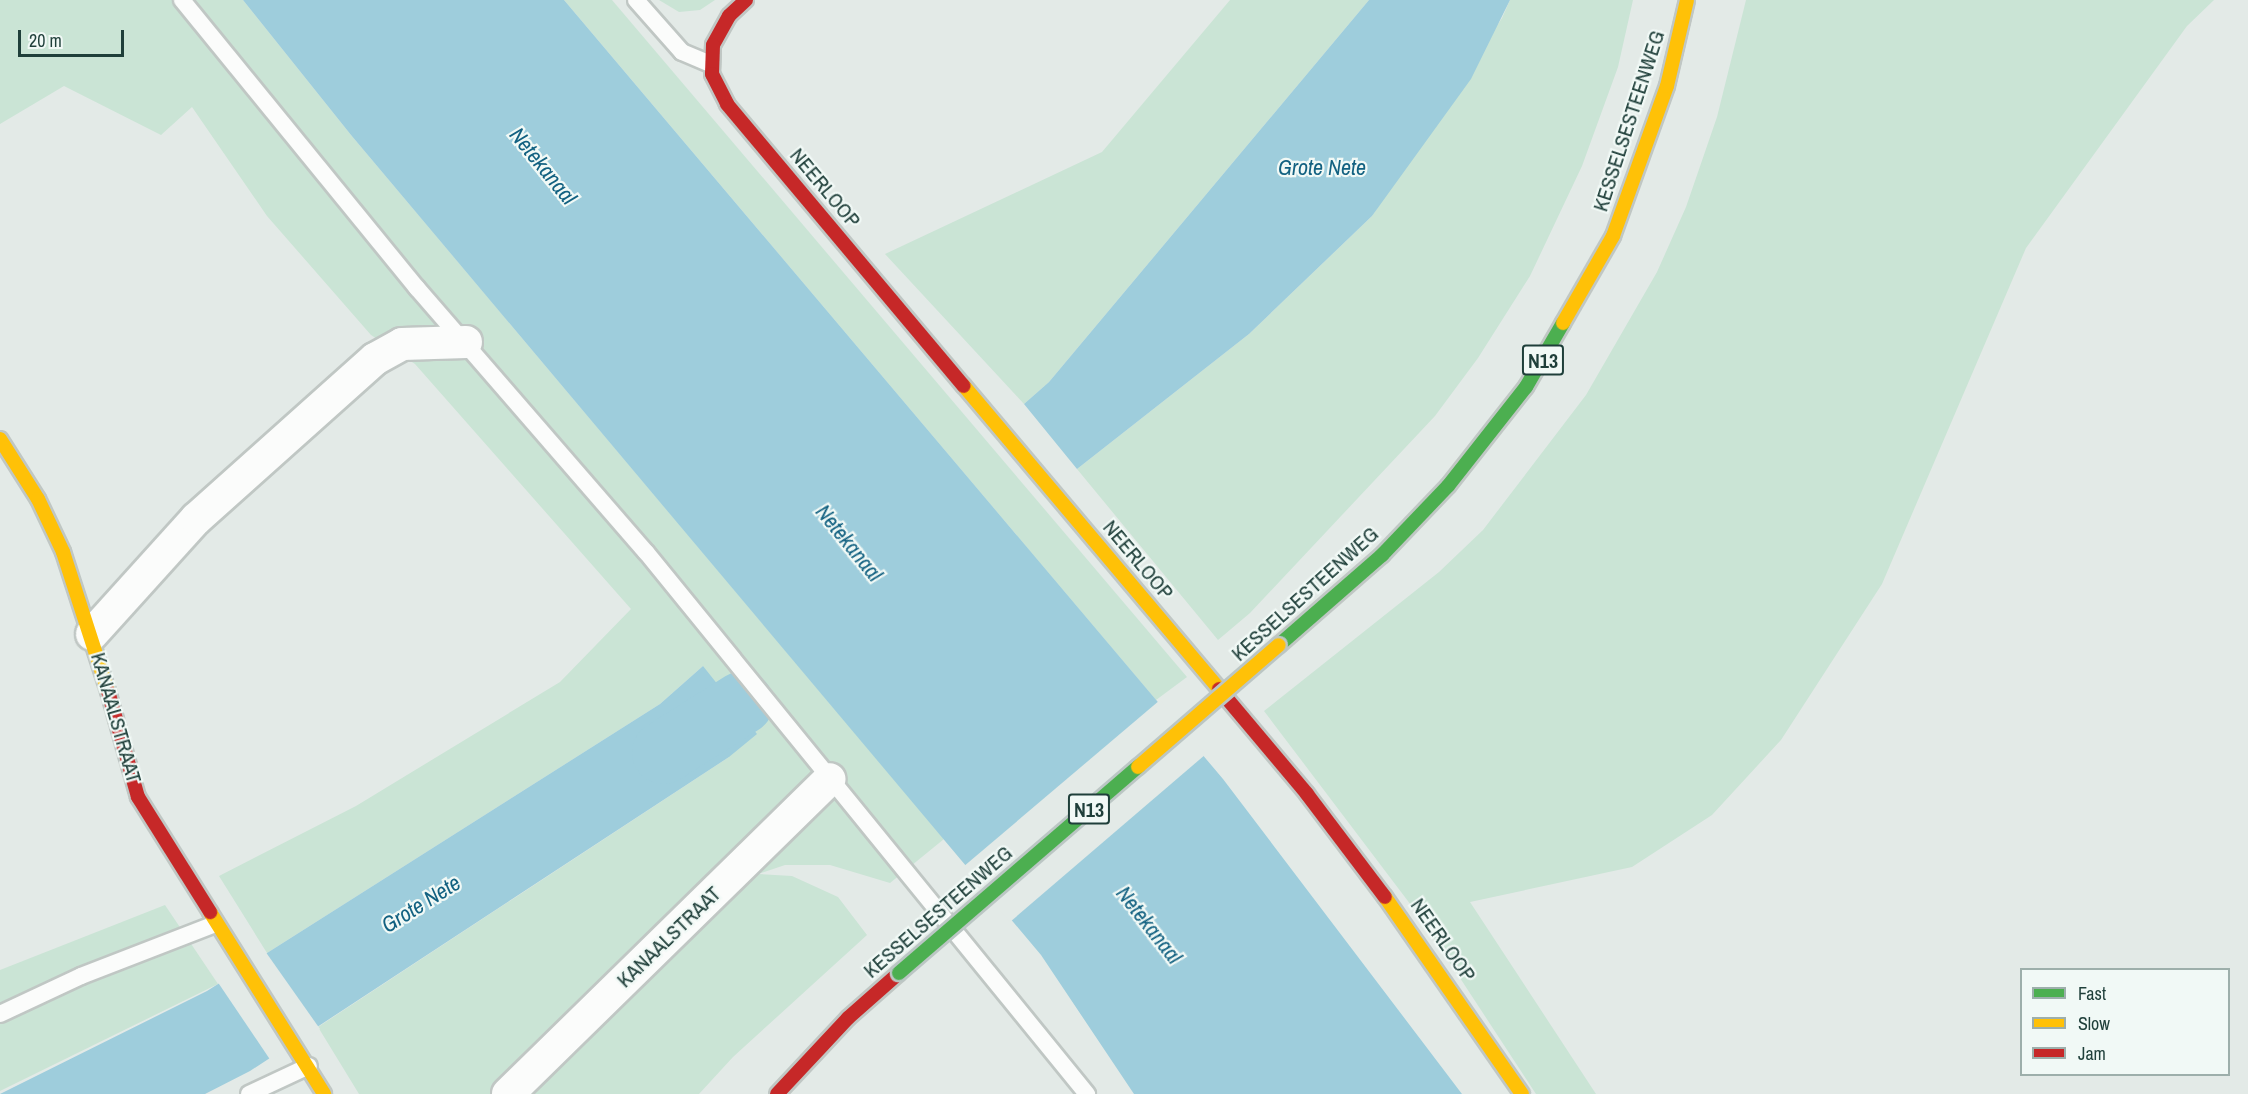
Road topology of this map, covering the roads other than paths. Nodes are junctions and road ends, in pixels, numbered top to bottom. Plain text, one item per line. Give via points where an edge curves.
1 (183, 0) edge
2 (636, 0) edge
3 (746, 0) edge
4 (1687, 0) edge
5 (710, 64) junction
6 (466, 342) junction
7 (0, 438) edge
8 (92, 634) junction
9 (830, 779) junction
10 (215, 924) junction
11 (0, 1014) edge
12 (304, 1059) junction
13 (249, 1094) edge
14 (324, 1094) edge
15 (508, 1094) edge
16 (777, 1094) edge
17 (1087, 1094) edge
18 (1522, 1094) edge

1 - 6 lane via 417,288
2 - 5 lane via 682,52
3 - 5 street via 719,31
4 - 16 street, KESSELSESTEENWEG / N13, bridge via 1667,86 1613,236 1526,387 1434,501 1382,555 848,1018
5 - 18 street, NEERLOOP via 727,104 1364,866
6 - 8 street, KANAALSTRAAT via 402,344 375,359 196,519
6 - 9 lane via 646,552
7 - 8 street via 53,531
8 - 10 street, KANAALSTRAAT via 138,797
9 - 15 street, KANAALSTRAAT
9 - 17 lane via 924,889
10 - 11 lane via 81,976
10 - 12 street, KANAALSTRAAT
12 - 13 lane
12 - 14 street, KANAALSTRAAT

